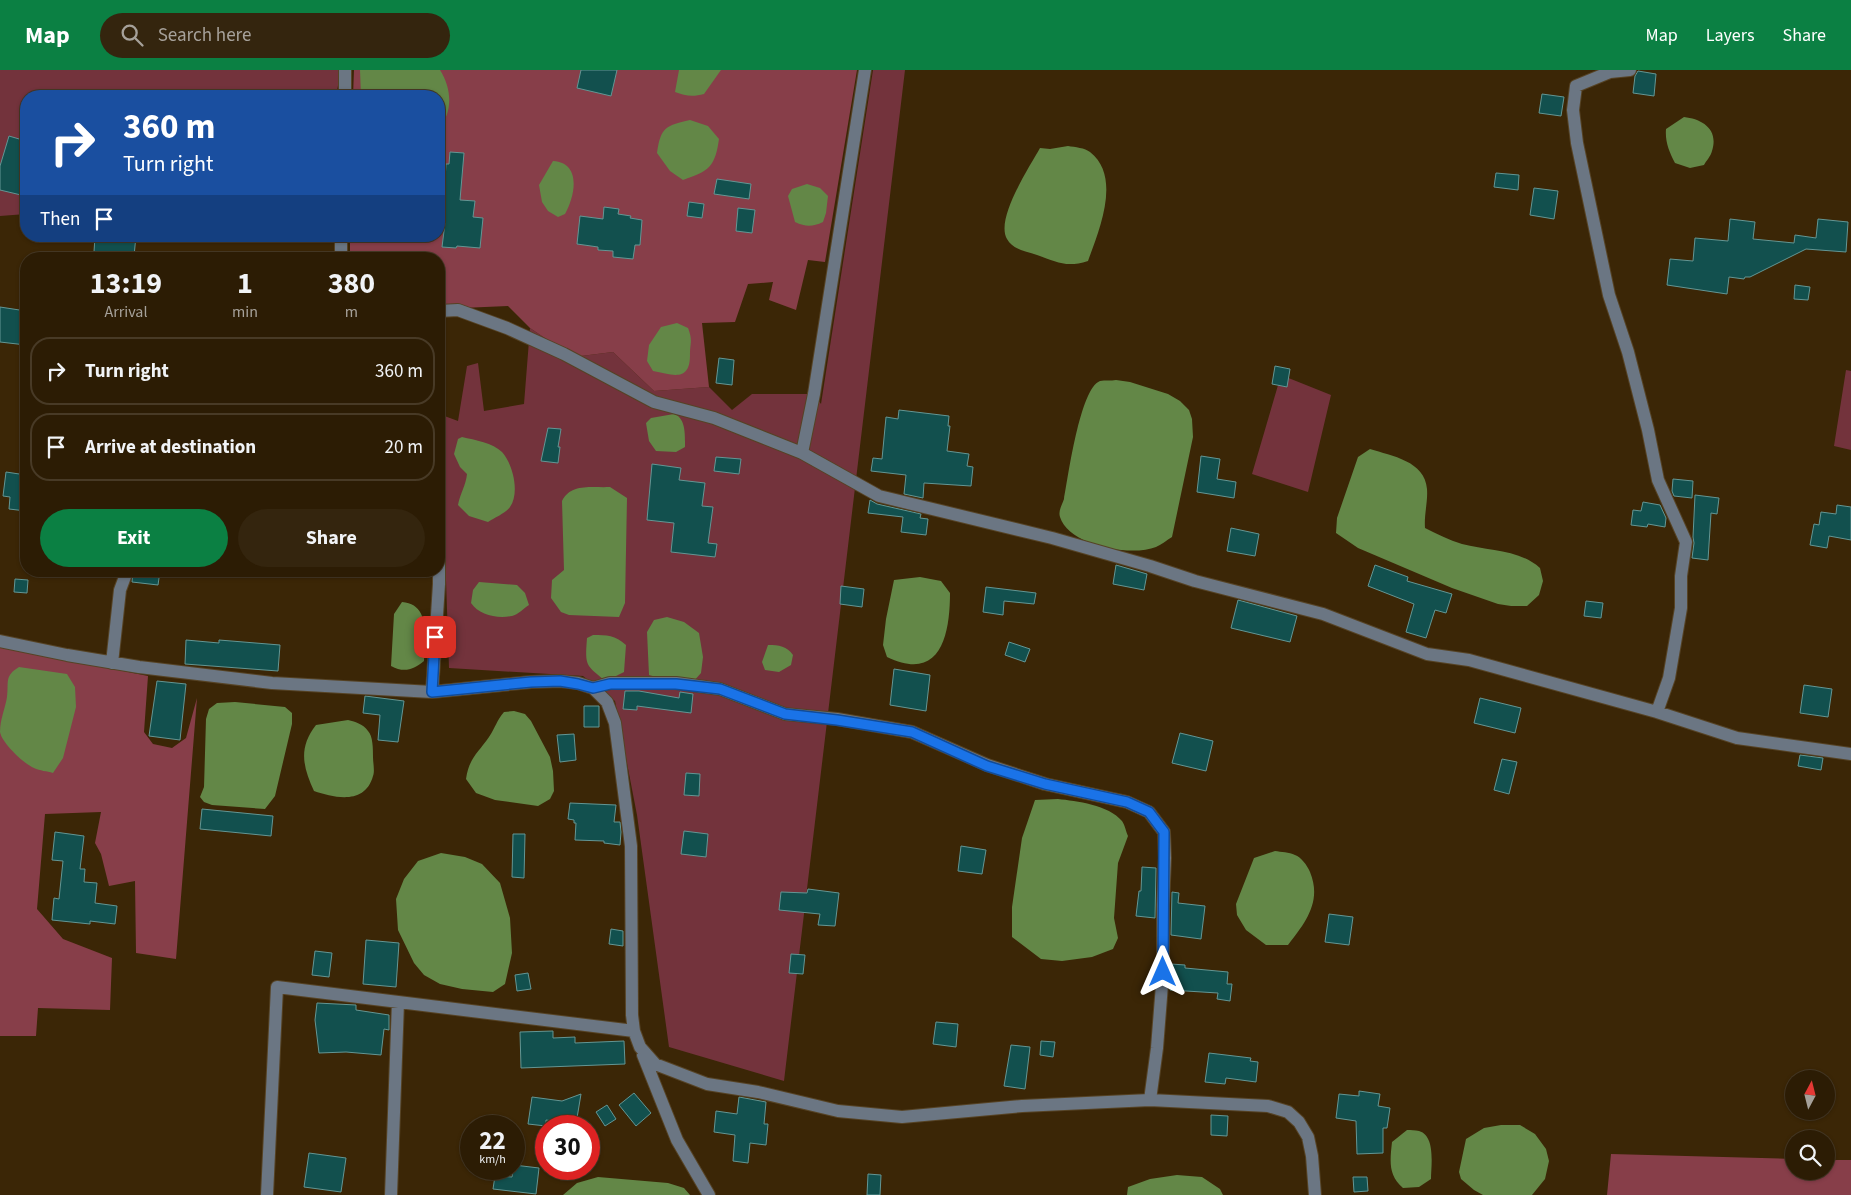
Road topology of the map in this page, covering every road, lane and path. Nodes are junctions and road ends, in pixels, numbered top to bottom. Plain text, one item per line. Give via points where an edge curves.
1 (345, 70) edge
2 (865, 70) edge
3 (1630, 70) edge
4 (345, 90) edge
5 (445, 311) edge
6 (802, 453) junction
7 (125, 577) edge
8 (439, 577) edge
9 (0, 641) edge
10 (112, 663) junction
11 (593, 688) junction
12 (432, 692) junction
13 (1657, 712) junction
14 (1851, 754) edge
15 (398, 1002) junction
16 (634, 1032) junction
17 (640, 1047) junction
18 (1150, 1100) junction
19 (267, 1195) edge
20 (391, 1195) edge
21 (708, 1195) edge
22 (1315, 1195) edge

1 - 4 street
2 - 6 street
3 - 13 street via 1610,72 1576,86 1573,110 1577,144 1609,295 1628,352 1658,480 1686,542 1681,608 1671,670
5 - 6 street via 458,310 507,328 654,402 714,418
6 - 13 street via 879,496 1052,538 1195,581 1324,614 1427,654 1469,660
7 - 10 street via 120,590
8 - 12 street
9 - 10 street
10 - 12 street via 264,682
11 - 12 street via 560,681
11 - 16 street via 606,702 615,723 631,846
11 - 18 street via 610,684 676,684 720,689 785,714 912,732 987,766 1045,784 1127,802 1149,812 1164,832 1165,858 1163,972
13 - 14 street via 1737,738
15 - 16 street
15 - 19 street via 277,986
15 - 20 street
16 - 17 street
17 - 18 street via 654,1064 707,1084 838,1111 902,1117 1022,1106
17 - 21 street via 677,1140
18 - 22 street via 1268,1106 1288,1112 1308,1137

